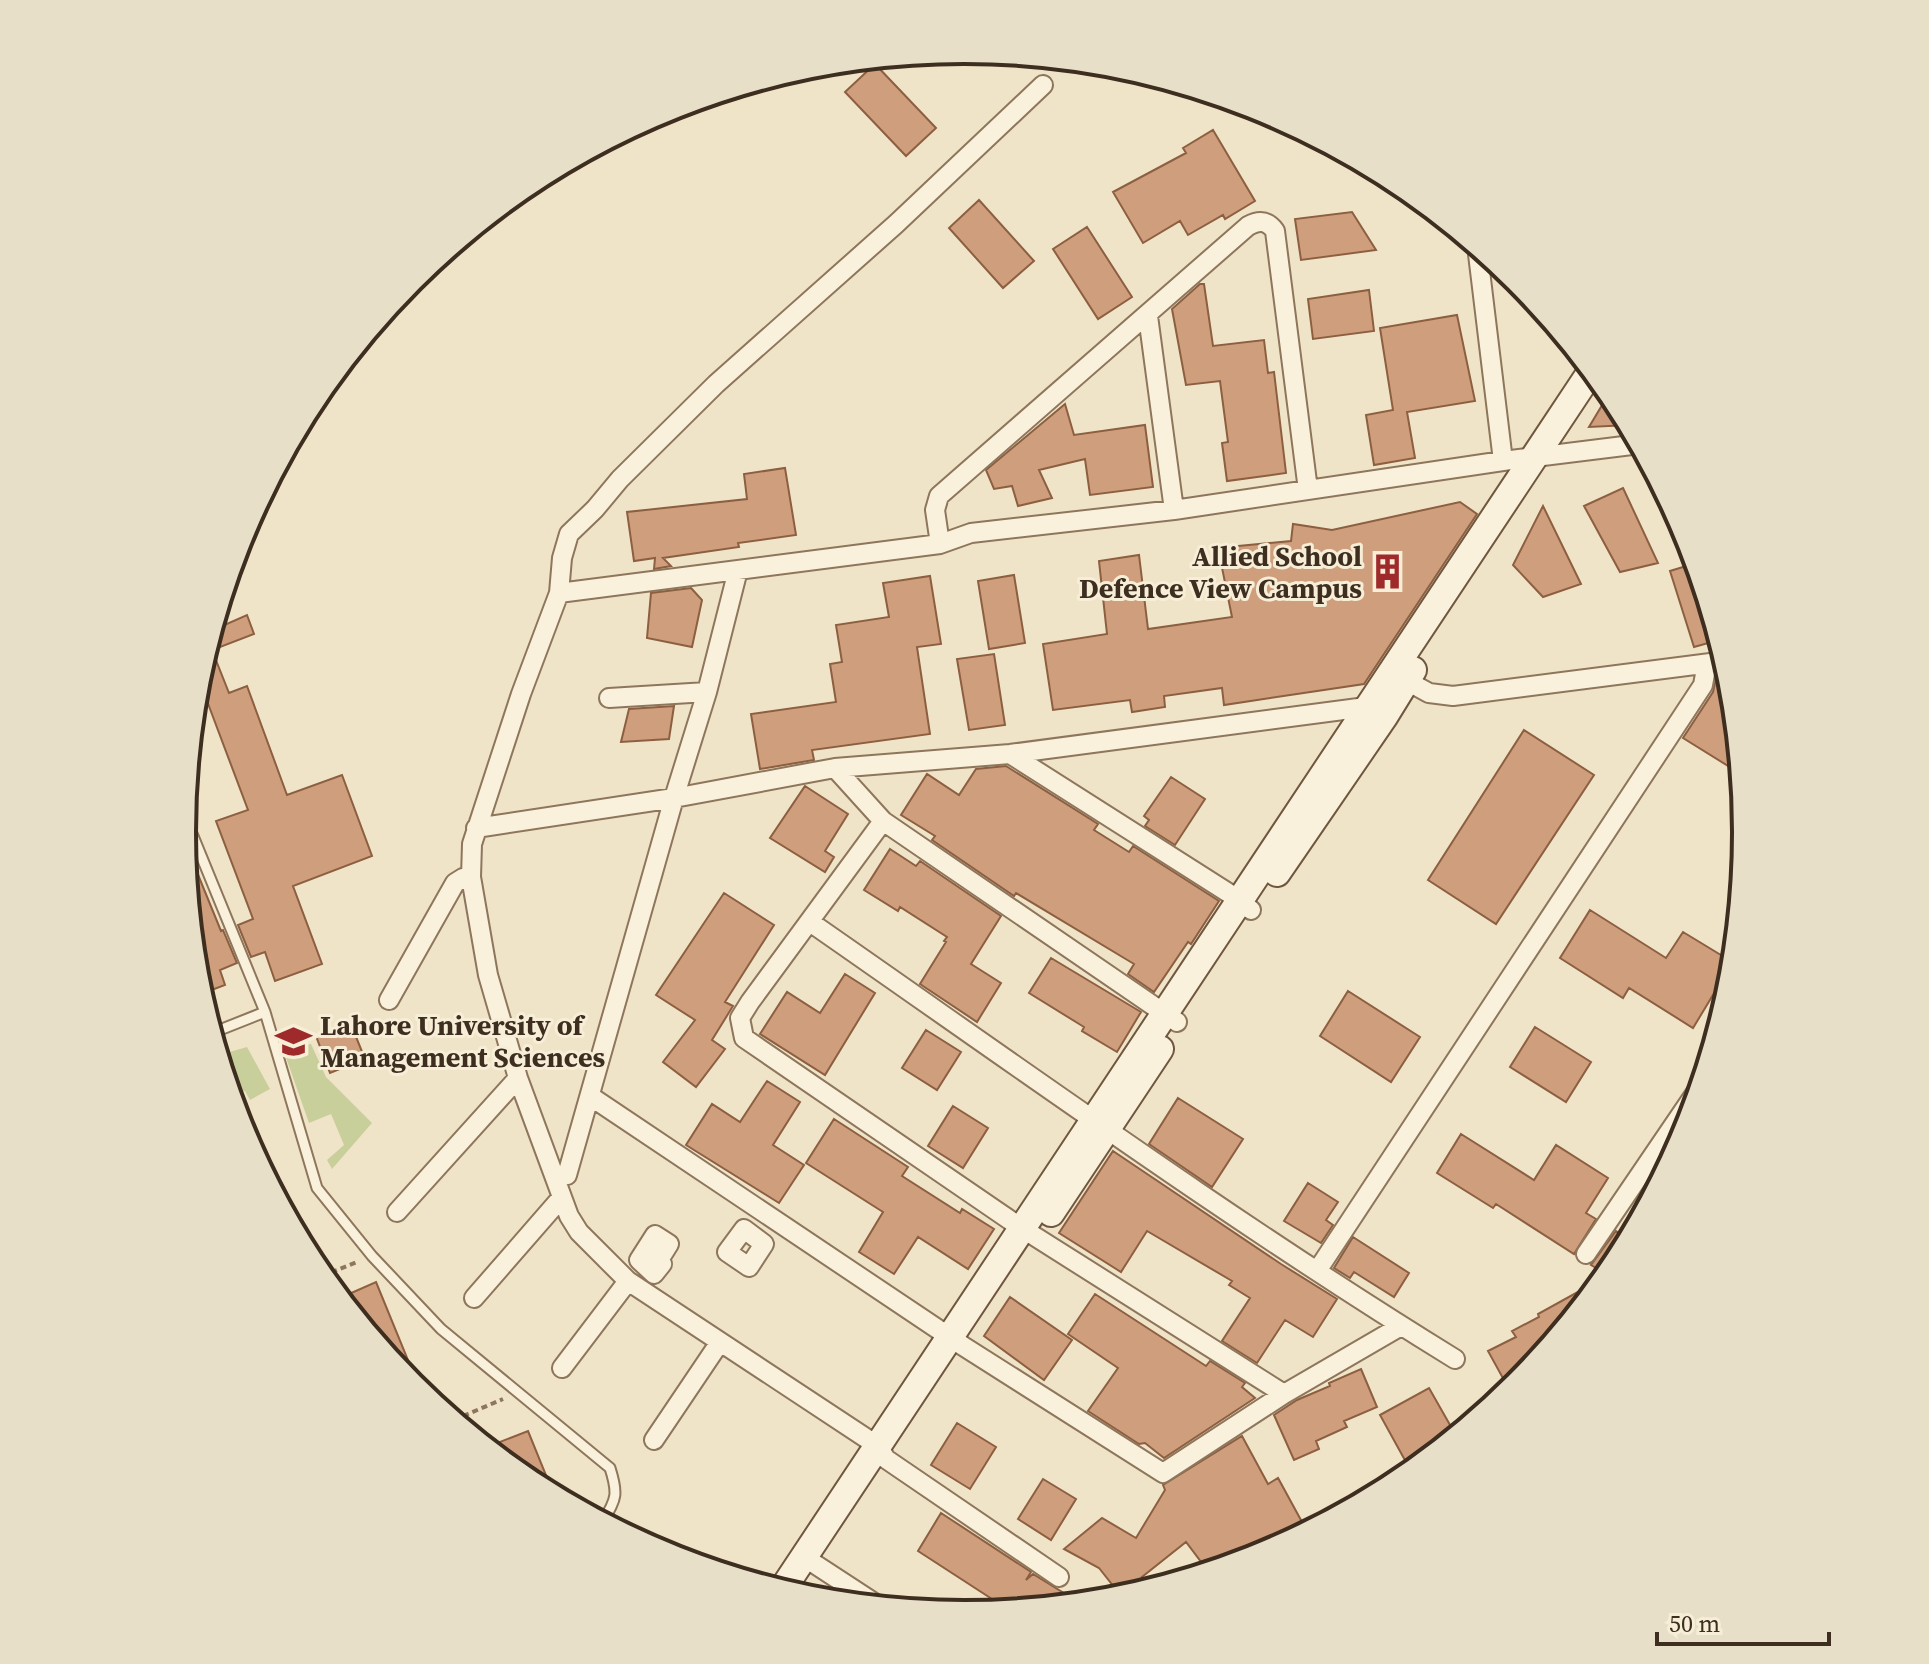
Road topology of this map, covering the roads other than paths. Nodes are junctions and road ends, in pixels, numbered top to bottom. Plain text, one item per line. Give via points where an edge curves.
1 (1043, 85) dead end
2 (1479, 262) edge
3 (1148, 316) junction
4 (1586, 381) edge
5 (1595, 394) edge
6 (1628, 445) edge
7 (1545, 456) junction
8 (1503, 461) junction
9 (1308, 490) junction
10 (1174, 510) junction
11 (940, 544) junction
12 (738, 570) junction
13 (559, 593) junction
14 (1713, 663) edge
15 (1703, 664) junction
16 (1398, 677) junction
17 (707, 692) junction
18 (609, 698) dead end
19 (1375, 712) junction
20 (1010, 754) junction
21 (835, 768) junction
22 (674, 798) junction
23 (883, 821) junction
24 (476, 828) junction
25 (197, 845) edge
26 (471, 877) junction
27 (1245, 905) junction
28 (810, 922) junction
29 (389, 1000) dead end
30 (265, 1012) junction
31 (1170, 1017) junction
32 (222, 1029) edge
33 (518, 1078) junction
34 (590, 1096) junction
35 (1675, 1123) edge
36 (1100, 1124) junction
37 (555, 1177) junction
38 (562, 1197) junction
39 (397, 1212) dead end
40 (1027, 1232) junction
41 (1586, 1254) dead end
42 (1317, 1271) junction
43 (628, 1281) junction
44 (474, 1298) dead end
45 (1401, 1326) junction
46 (720, 1342) junction
47 (957, 1342) junction
48 (1455, 1359) dead end
49 (562, 1368) dead end
50 (1284, 1394) junction
51 (654, 1440) dead end
52 (882, 1452) junction
53 (609, 1512) edge
54 (810, 1560) junction
55 (1059, 1577) dead end
56 (792, 1580) edge
57 (801, 1582) edge
58 (858, 1592) edge

1 - 13 street via 716,384 620,479 569,534
2 - 8 street
3 - 9 street via 1248,226 1257,221 1271,225
3 - 10 street
3 - 11 street via 939,496 935,510
4 - 7 street
5 - 7 street
6 - 7 street
7 - 8 street
7 - 16 street
8 - 9 street
9 - 10 street
10 - 11 street via 971,533
11 - 12 street
12 - 13 street
12 - 17 street
13 - 24 street
14 - 15 street
15 - 16 street via 1453,696 1429,693
15 - 42 street via 1703,685
16 - 19 street
17 - 18 street
17 - 22 street
19 - 20 street
19 - 27 street
20 - 21 street
20 - 27 street
21 - 22 street
21 - 23 street
22 - 24 street
22 - 34 street
23 - 28 street
23 - 31 street
24 - 26 street
25 - 30 lane
26 - 29 street via 455,883
26 - 33 street via 488,975
27 - 31 street
28 - 36 street
28 - 40 street via 740,1018 744,1038
30 - 32 lane
30 - 53 lane via 317,1188 441,1329 610,1468 617,1488
31 - 36 street
33 - 37 street
33 - 39 street
34 - 37 street via 567,1175
34 - 47 street
35 - 41 street
36 - 40 street
36 - 42 street
37 - 38 street
38 - 43 street via 579,1232
38 - 44 street
40 - 47 street
40 - 50 street
42 - 45 street
43 - 46 street
43 - 49 street
45 - 48 street
45 - 50 street
46 - 51 street
46 - 52 street
47 - 50 street via 1163,1473
47 - 52 street
52 - 54 street
52 - 55 street
54 - 56 street
54 - 57 street
54 - 58 street

